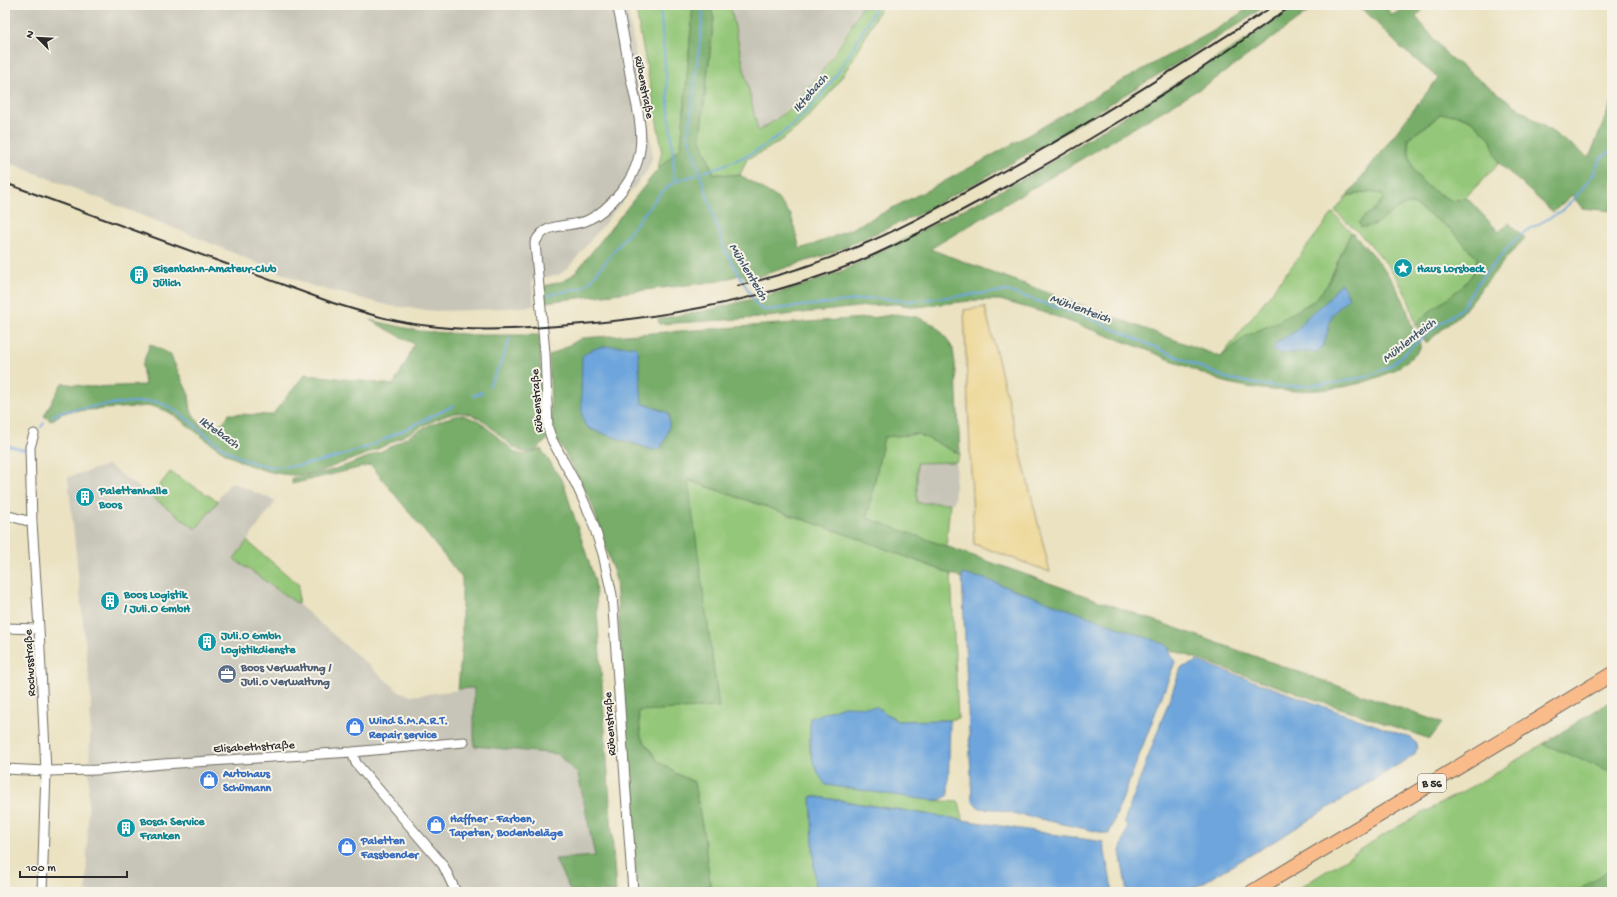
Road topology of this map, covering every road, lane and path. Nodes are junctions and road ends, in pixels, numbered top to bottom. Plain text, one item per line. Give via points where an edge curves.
1 (617, 5) edge
2 (34, 434) dead end
3 (5, 514) edge
4 (32, 522) junction
5 (5, 628) edge
6 (39, 629) junction
7 (1612, 674) edge
8 (464, 742) dead end
9 (352, 752) junction
10 (5, 769) edge
11 (46, 771) junction
12 (42, 892) edge
13 (456, 892) edge
14 (633, 892) edge
15 (1252, 892) edge

1 - 14 street, Rübenstraße via 641,130 638,163 611,205 587,220 547,229 534,243 545,353 548,428 591,516 604,554 612,595
2 - 4 street, Rochusstraße via 30,447
3 - 4 street
4 - 6 street, Rochusstraße
5 - 6 street
6 - 11 street, Rochusstraße
7 - 15 main road, B 56
8 - 9 street, Elisabethstraße
9 - 11 street, Elisabethstraße via 96,770
9 - 13 street via 356,763 443,865
10 - 11 street, Elisabethstraße
11 - 12 street, Rochusstraße

